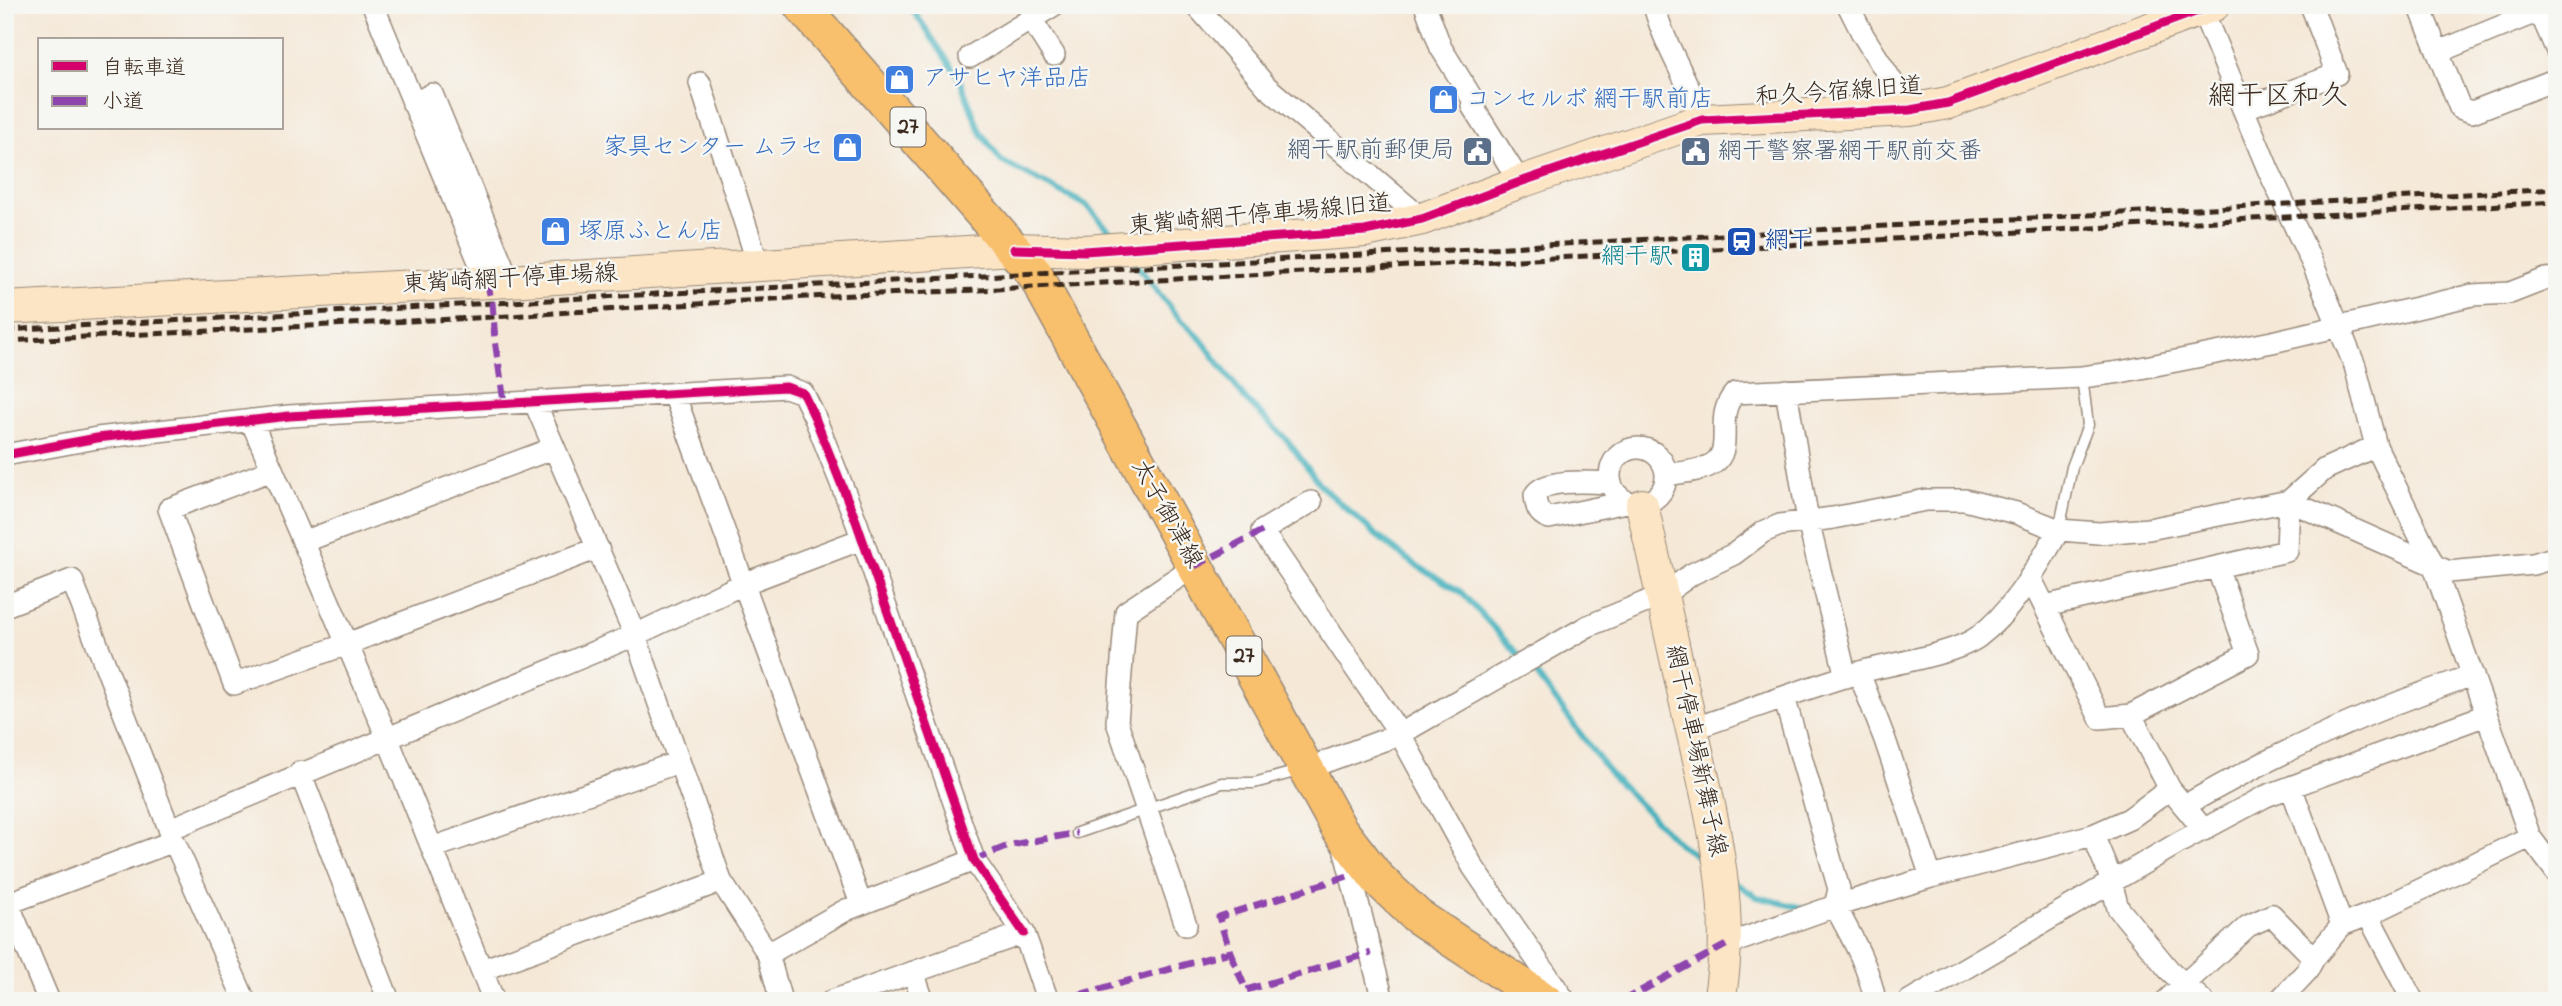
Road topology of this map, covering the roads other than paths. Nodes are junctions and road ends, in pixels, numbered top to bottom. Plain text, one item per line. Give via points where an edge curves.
1 (373, 5) edge
2 (801, 5) edge
3 (1054, 5) edge
4 (1196, 5) edge
5 (1425, 5) edge
6 (1654, 5) edge
7 (1848, 5) edge
8 (2311, 5) edge
9 (2419, 5) edge
10 (2206, 7) edge
11 (1031, 19) junction
12 (2557, 51) edge
13 (2438, 52) junction
14 (1055, 55) dead end
15 (970, 57) dead end
16 (2557, 79) edge
17 (700, 82) dead end
18 (2243, 109) junction
19 (1910, 110) junction
20 (1702, 120) junction
21 (1520, 182) junction
22 (1422, 219) junction
23 (1014, 249) junction
24 (758, 264) junction
25 (2557, 278) edge
26 (498, 281) junction
27 (5, 307) edge
28 (2338, 326) junction
29 (2082, 377) junction
30 (1786, 390) junction
31 (674, 394) junction
32 (535, 403) junction
33 (251, 420) junction
34 (2376, 446) junction
35 (554, 448) junction
36 (5, 455) edge
37 (272, 470) junction
38 (1666, 475) junction
39 (1610, 482) junction
40 (2288, 501) junction
41 (1311, 502) dead end
42 (1634, 503) junction
43 (1808, 521) junction
44 (2059, 530) junction
45 (862, 539) junction
46 (303, 542) junction
47 (598, 548) junction
48 (2557, 557) edge
49 (2433, 564) junction
50 (1195, 566) junction
51 (2217, 567) junction
52 (2031, 577) junction
53 (743, 584) junction
54 (1663, 595) junction
55 (5, 606) edge
56 (2045, 606) junction
57 (635, 635) junction
58 (347, 644) junction
59 (1853, 675) junction
60 (2473, 675) junction
61 (1784, 698) junction
62 (2131, 715) junction
63 (2486, 715) junction
64 (1692, 729) junction
65 (1400, 734) junction
66 (387, 737) junction
67 (679, 762) junction
68 (1306, 769) junction
69 (300, 772) junction
70 (2291, 787) junction
71 (2170, 789) junction
72 (2184, 806) junction
73 (1147, 808) junction
74 (1339, 829) junction
75 (2204, 830) junction
76 (1077, 833) dead end
77 (172, 835) junction
78 (2093, 835) junction
79 (2530, 837) junction
80 (432, 848) junction
81 (974, 860) junction
82 (2557, 873) edge
83 (1931, 877) junction
84 (721, 881) junction
85 (2110, 883) junction
86 (7, 900) edge
87 (860, 904) junction
88 (1823, 910) junction
89 (2368, 915) junction
90 (1186, 925) dead end
91 (2342, 925) junction
92 (1024, 933) junction
93 (1726, 945) junction
94 (768, 954) junction
95 (2314, 958) junction
96 (482, 970) junction
97 (913, 972) junction
98 (2184, 983) junction
99 (49, 1001) edge
100 (245, 1001) edge
101 (389, 1001) edge
102 (494, 1001) edge
103 (781, 1001) edge
104 (832, 1001) edge
105 (923, 1001) edge
106 (1048, 1001) edge
107 (1383, 1001) edge
108 (1545, 1001) edge
109 (1564, 1001) edge
110 (1719, 1001) edge
111 (1875, 1001) edge
112 (1909, 1001) edge
113 (2166, 1001) edge
114 (2203, 1001) edge
115 (2279, 1001) edge
116 (2413, 1001) edge

1 - 26 street via 413,104
2 - 23 main road, 太子御津線 / 27
3 - 11 street
4 - 22 street via 1267,87
5 - 21 street via 1441,48 1475,103 1472,106
6 - 20 street
7 - 19 street
8 - 18 street via 2337,74
9 - 13 street
10 - 18 street
10 - 19 main road, 和久今宿線旧道 via 1948,103
11 - 14 street
11 - 15 street
12 - 13 street via 2544,21 2529,15
13 - 16 street via 2460,108 2466,112
17 - 24 street
18 - 28 street
19 - 20 main road, 和久今宿線旧道
20 - 21 main road, 東觜崎網干停車場線旧道
21 - 22 main road, 東觜崎網干停車場線旧道
22 - 23 main road, 東觜崎網干停車場線旧道 via 1325,234 1085,251
23 - 24 main road, 東觜崎網干停車場線
23 - 50 main road, 太子御津線 / 27 via 1035,274
24 - 26 main road, 東觜崎網干停車場線
25 - 28 street via 2510,293 2472,295
26 - 27 main road, 東觜崎網干停車場線
28 - 29 street
28 - 34 street via 2355,366
29 - 30 street
29 - 44 lane via 2088,425 2072,467
30 - 38 street via 1735,393 1726,402 1724,448 1716,462
30 - 43 street
31 - 32 street
31 - 45 street via 786,387 803,393
31 - 53 street
32 - 33 street
32 - 35 street
33 - 36 street via 97,438
33 - 37 street
34 - 40 street via 2325,469
34 - 49 street
35 - 46 street
35 - 47 street
37 - 46 street
37 - 58 street via 169,509 233,684
38 - 39 street via 1660,457 1634,448 1617,456
38 - 42 street via 1657,497
39 - 42 street via 1613,491
39 - 42 street via 1542,487 1535,495 1537,508 1549,518
40 - 44 street via 2148,529
40 - 49 street
40 - 51 street via 2287,551
41 - 65 street via 1262,531
42 - 54 main road, 網干停車場新舞子線
43 - 44 street via 1926,500 1965,500
43 - 54 street via 1763,532
43 - 59 street
44 - 52 street
45 - 53 street
45 - 81 street
46 - 58 street
47 - 57 street
47 - 58 street
48 - 49 street via 2533,564 2449,572
49 - 60 street
50 - 68 main road, 太子御津線 / 27
50 - 73 street via 1126,612 1117,722
51 - 56 street
51 - 62 street via 2248,654
52 - 56 street
52 - 59 street via 1992,626 1975,639
53 - 57 street
53 - 87 street
54 - 64 main road, 網干停車場新舞子線
54 - 65 street via 1588,626
55 - 77 street via 72,580
56 - 62 street via 2100,718
57 - 66 street
57 - 67 street
58 - 66 street
59 - 61 street
59 - 83 street via 1885,740
60 - 63 street
60 - 72 street via 2406,698 2299,746
61 - 64 street
61 - 88 street via 1839,889
62 - 71 street
63 - 70 street
63 - 79 street
64 - 93 main road, 網干停車場新舞子線 via 1713,827
65 - 68 street
65 - 109 street via 1473,867
66 - 69 street
66 - 80 street
67 - 80 street
67 - 84 street
68 - 73 lane via 1254,783 1222,783
68 - 74 main road, 太子御津線 / 27
69 - 77 street
69 - 101 street
70 - 75 street
70 - 91 street
71 - 72 street
71 - 78 street via 2129,819
72 - 75 street
73 - 76 lane
73 - 90 street
74 - 107 street
74 - 108 main road, 太子御津線 / 27 via 1377,878 1417,916
75 - 85 street
77 - 86 street
77 - 100 street
78 - 83 street
78 - 85 street
79 - 82 street
79 - 89 street
80 - 96 street
81 - 87 street
81 - 92 street
83 - 88 street
84 - 94 street
84 - 96 street
85 - 98 street via 2118,908
85 - 112 street
86 - 99 street
87 - 94 street
88 - 93 street
88 - 111 street via 1860,955
89 - 91 street
89 - 116 street
91 - 95 street
92 - 97 street
92 - 106 street
93 - 110 main road, 網干停車場新舞子線
94 - 103 street
95 - 98 street via 2272,915 2248,926
95 - 115 street
96 - 102 street
97 - 104 street
97 - 105 street
98 - 113 street
98 - 114 street

